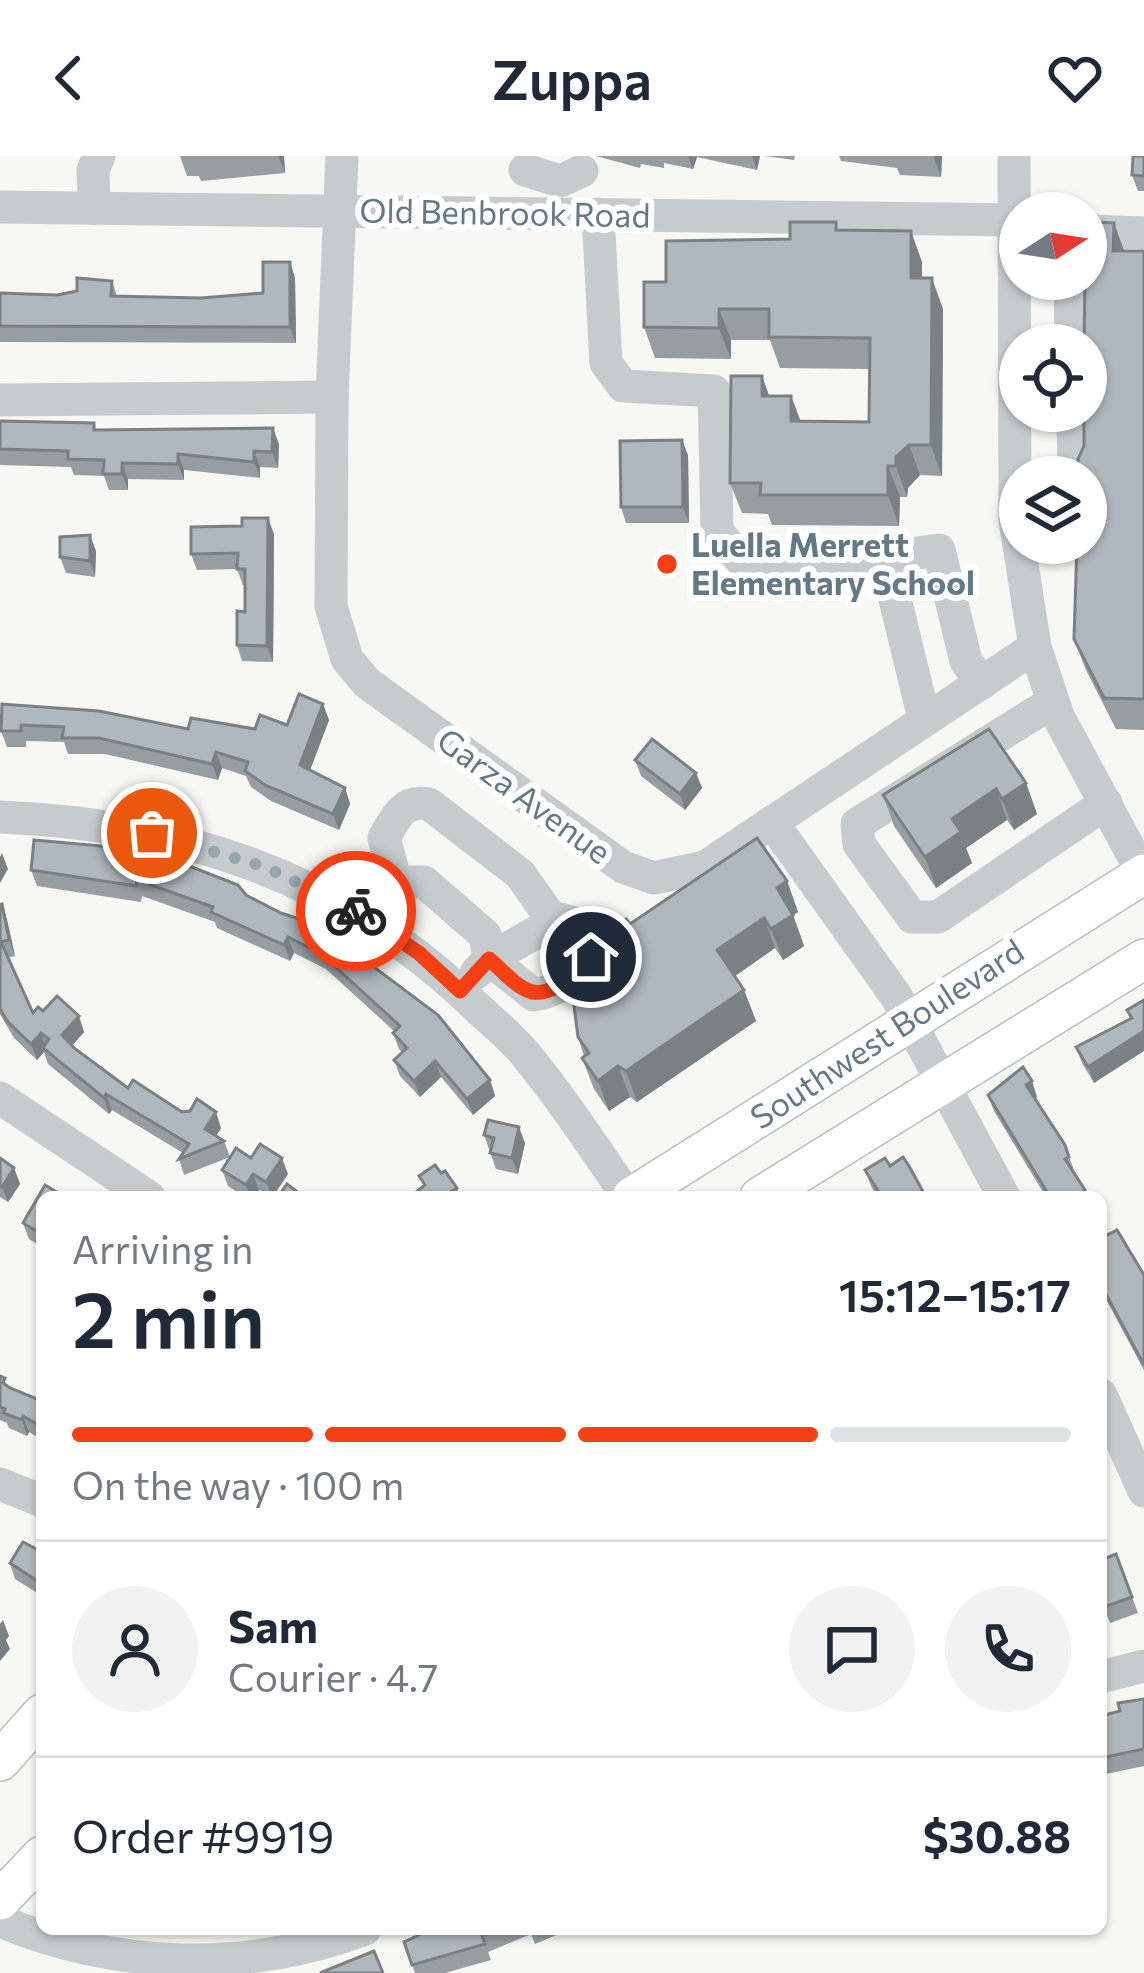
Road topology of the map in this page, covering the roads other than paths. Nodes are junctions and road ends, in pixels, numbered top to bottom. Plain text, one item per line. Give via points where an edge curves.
1 (99, 156) edge
2 (342, 156) edge
3 (1014, 156) edge
4 (527, 163) edge
5 (584, 163) edge
6 (1015, 192) edge
7 (0, 207) edge
8 (94, 208) junction
9 (336, 212) junction
10 (516, 213) junction
11 (585, 214) junction
12 (999, 220) edge
13 (1107, 232) edge
14 (1144, 233) edge
15 (1016, 300) edge
16 (332, 397) junction
17 (0, 400) edge
18 (885, 558) junction
19 (1035, 646) junction
20 (982, 683) junction
21 (1053, 703) junction
22 (924, 718) junction
23 (1106, 803) junction
24 (0, 817) edge
25 (772, 822) junction
26 (1144, 874) edge
27 (396, 882) junction
28 (359, 913) junction
29 (554, 922) junction
30 (489, 959) junction
31 (1144, 959) edge
32 (460, 991) junction
33 (909, 1021) junction
34 (945, 1083) junction
35 (0, 1098) edge
36 (140, 1191) edge
37 (626, 1191) edge
38 (640, 1191) edge
39 (770, 1191) edge
40 (1001, 1191) edge
41 (1107, 1408) edge
42 (0, 1484) edge
43 (1144, 1491) edge
44 (36, 1499) edge
45 (1144, 1666) edge
46 (1107, 1675) edge
47 (36, 1721) edge
48 (0, 1761) edge
49 (36, 1862) edge
50 (0, 1900) edge
51 (0, 1921) edge
52 (36, 1933) edge
53 (42, 1935) edge
54 (352, 1935) edge

1 - 8 street
2 - 9 street, Garza Avenue
3 - 6 street
4 - 5 street via 560,181
4 - 10 street
5 - 11 street
7 - 8 street, Old Benbrook Road
8 - 9 street, Old Benbrook Road
9 - 10 street, Old Benbrook Road
9 - 16 street, Garza Avenue
10 - 11 street, Old Benbrook Road
11 - 12 street, Old Benbrook Road
11 - 18 street via 606,363 623,386 714,391 717,531 741,560
13 - 14 street
15 - 19 street via 1015,520
16 - 17 street
16 - 25 street, Garza Avenue via 331,606 347,658 368,683 623,867 654,878 704,867
18 - 20 street via 939,550 966,662
18 - 22 street
19 - 20 street, Garza Avenue
19 - 21 street
20 - 22 street, Garza Avenue
21 - 23 street
21 - 23 street via 857,824 860,844 912,917 938,917
22 - 25 street, Garza Avenue
23 - 26 street
24 - 28 street via 186,840
25 - 33 street
26 - 33 main road, Southwest Boulevard
27 - 28 street
27 - 29 street via 384,838 398,812 421,802 520,874
27 - 30 street via 424,882 484,935
28 - 32 street
29 - 30 street
29 - 30 street via 578,924 591,957 557,988 534,995
30 - 32 street
31 - 34 main road, Southwest Boulevard
32 - 37 street via 524,1052
33 - 34 street
33 - 38 main road, Southwest Boulevard
34 - 39 main road, Southwest Boulevard
34 - 40 street
35 - 36 street
41 - 43 street
42 - 44 street
45 - 46 street
47 - 48 main road
49 - 50 main road
51 - 52 street
53 - 54 street via 120,1961 186,1965 316,1952

